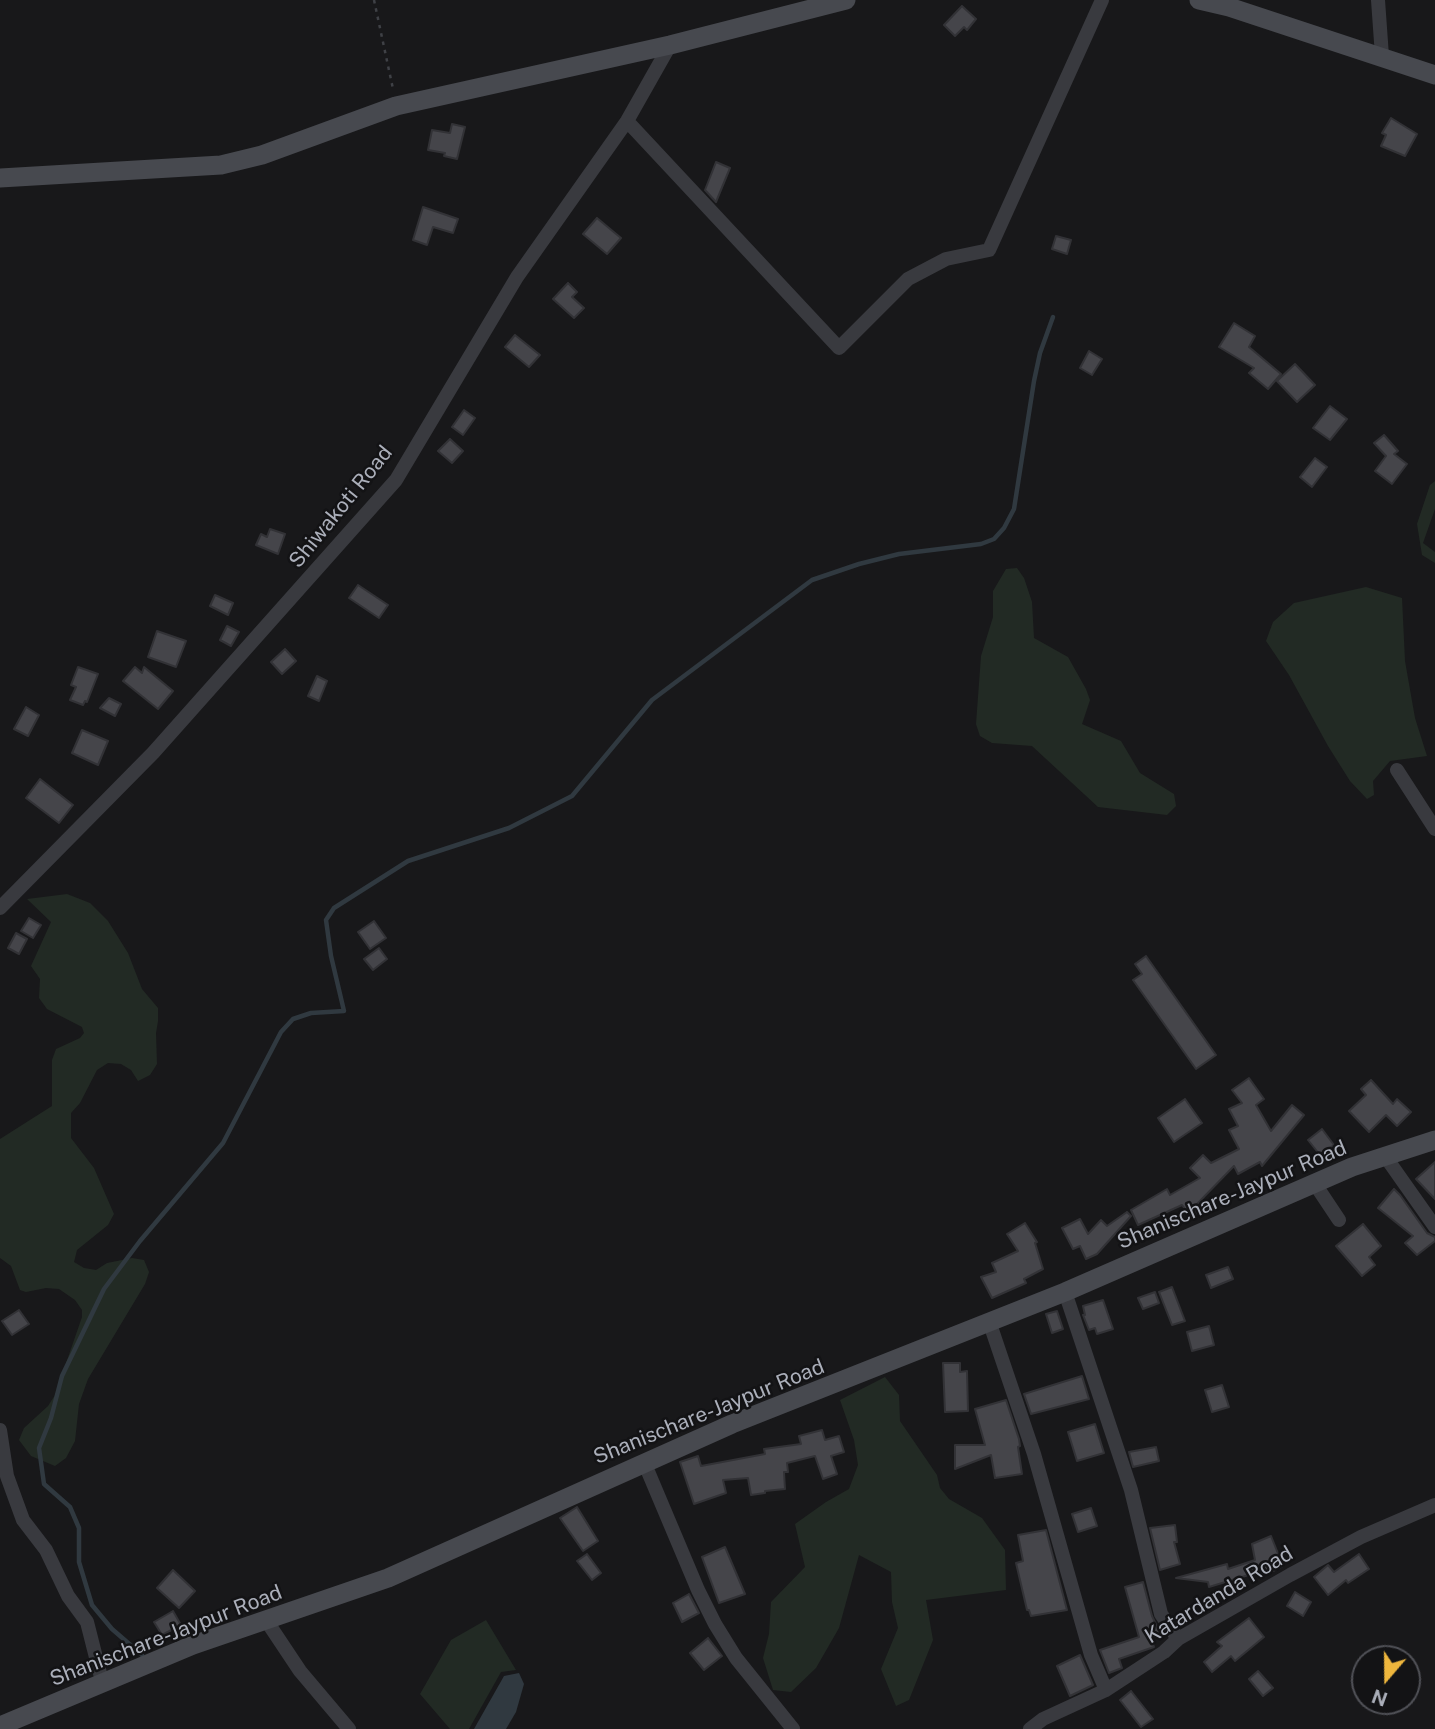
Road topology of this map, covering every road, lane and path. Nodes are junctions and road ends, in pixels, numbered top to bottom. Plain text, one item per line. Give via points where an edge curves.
1 (374, 0) edge
2 (846, 0) edge
3 (1102, 0) edge
4 (1199, 0) edge
5 (1378, 0) edge
6 (670, 45) junction
7 (1382, 56) junction
8 (1435, 75) edge
9 (396, 106) junction
10 (627, 121) junction
11 (0, 178) edge
12 (1397, 770) dead end
13 (1435, 829) edge
14 (0, 908) edge
15 (1435, 1140) edge
16 (1385, 1156) junction
17 (1315, 1184) junction
18 (1339, 1220) dead end
19 (1435, 1227) edge
20 (1065, 1292) junction
21 (989, 1321) junction
22 (0, 1430) edge
23 (645, 1462) junction
24 (1435, 1505) edge
25 (266, 1620) junction
26 (1178, 1639) junction
27 (103, 1685) junction
28 (1106, 1690) junction
29 (0, 1726) edge
30 (349, 1729) edge
31 (793, 1729) edge
32 (1030, 1729) edge

1 - 9 path
2 - 6 street
3 - 10 street via 989,250 946,259 908,279 839,348
4 - 7 street
5 - 7 street
6 - 9 street
6 - 10 street, Shiwakoti Road
7 - 8 street
9 - 11 street via 262,155 221,165
10 - 14 street, Shiwakoti Road via 517,277 396,480 153,753
12 - 13 street
15 - 16 street, Shanischare-Jaypur Road
16 - 17 street, Shanischare-Jaypur Road
16 - 19 street
17 - 18 street
17 - 20 street, Shanischare-Jaypur Road
20 - 21 street, Shanischare-Jaypur Road
20 - 26 street via 1131,1490 1161,1614
21 - 23 street, Shanischare-Jaypur Road
21 - 28 street via 1034,1454 1091,1655
22 - 27 street via 7,1476 23,1520 46,1550 68,1596 87,1622
23 - 25 street, Shanischare-Jaypur Road via 387,1578
23 - 31 street via 715,1623 736,1658
24 - 26 street, Katardanda Road via 1361,1537
25 - 27 street, Shanischare-Jaypur Road
25 - 30 street via 300,1671
26 - 28 street, Katardanda Road
27 - 29 street, Shanischare-Jaypur Road
28 - 32 street, Katardanda Road

